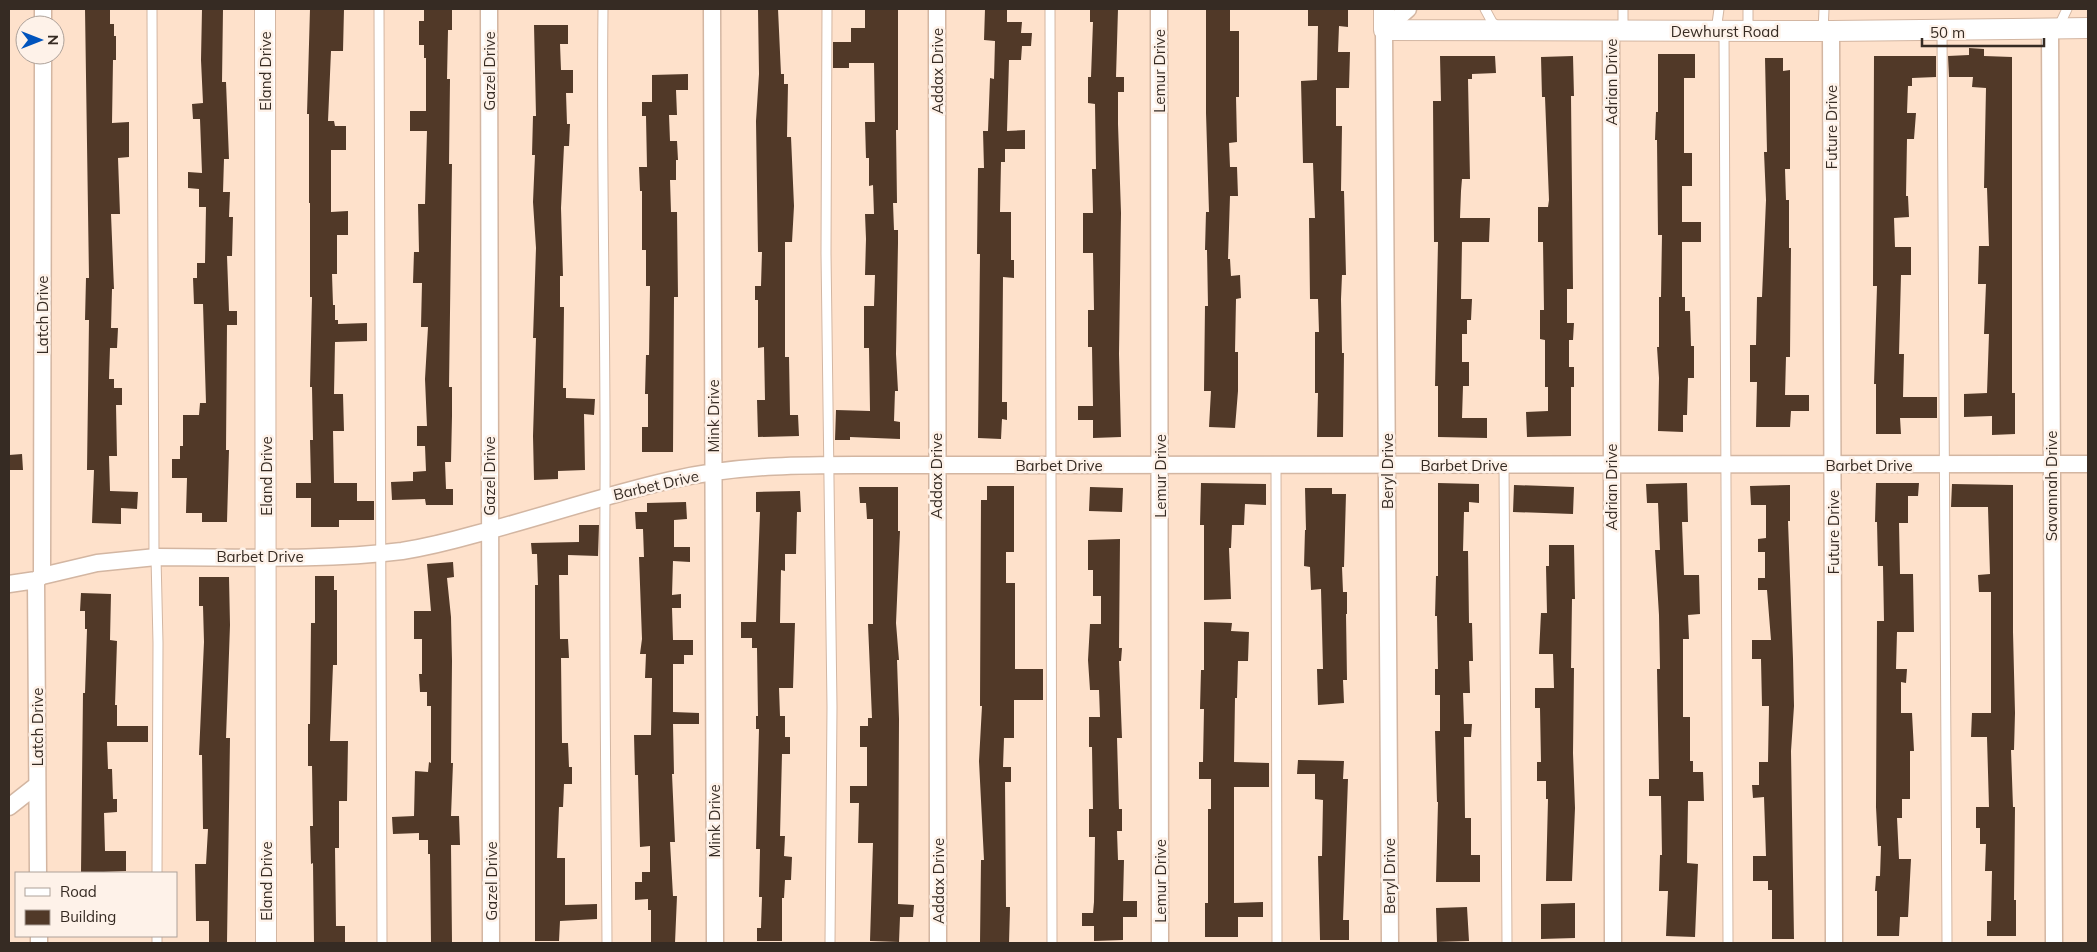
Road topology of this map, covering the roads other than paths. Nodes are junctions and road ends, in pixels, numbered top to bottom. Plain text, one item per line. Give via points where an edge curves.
1 (152, 9) edge
2 (265, 9) edge
3 (379, 9) edge
4 (489, 9) edge
5 (603, 9) edge
6 (712, 9) edge
7 (826, 9) edge
8 (937, 9) edge
9 (1050, 9) edge
10 (1159, 9) edge
11 (1384, 9) edge
12 (1408, 9) edge
13 (1484, 9) edge
14 (1623, 9) edge
15 (1719, 9) edge
16 (1748, 9) edge
17 (1824, 9) edge
18 (2067, 9) edge
19 (2054, 28) junction
20 (2088, 28) edge
21 (1942, 29) junction
22 (1384, 30) junction
23 (1502, 30) junction
24 (1617, 31) junction
25 (1720, 31) junction
26 (1748, 31) junction
27 (1827, 31) junction
28 (42, 65) edge
29 (1504, 464) junction
30 (1611, 464) junction
31 (1726, 464) junction
32 (1945, 464) junction
33 (2051, 464) junction
34 (2088, 464) edge
35 (1160, 465) junction
36 (1276, 465) junction
37 (1387, 465) junction
38 (1832, 465) junction
39 (828, 466) junction
40 (936, 466) junction
41 (1050, 466) junction
42 (714, 472) junction
43 (605, 497) junction
44 (490, 531) junction
45 (380, 552) junction
46 (155, 557) junction
47 (266, 557) junction
48 (39, 578) junction
49 (9, 584) edge
50 (37, 785) junction
51 (9, 807) edge
52 (38, 872) edge
53 (157, 872) edge
54 (266, 943) edge
55 (382, 943) edge
56 (491, 943) edge
57 (607, 943) edge
58 (715, 943) edge
59 (830, 943) edge
60 (938, 943) edge
61 (1052, 943) edge
62 (1160, 943) edge
63 (1277, 943) edge
64 (1390, 943) edge
65 (1506, 943) edge
66 (1613, 943) edge
67 (1728, 943) edge
68 (1834, 943) edge
69 (1947, 943) edge
70 (2054, 943) edge

1 - 46 lane
2 - 47 street, Eland Drive
3 - 45 lane
4 - 44 street, Gazel Drive
5 - 43 lane
6 - 42 street, Mink Drive
7 - 39 lane
8 - 40 street, Addax Drive
9 - 41 lane
10 - 35 street, Lemur Drive
11 - 22 street
12 - 22 street
13 - 23 lane
14 - 24 lane
15 - 25 lane
16 - 26 lane
17 - 27 lane
18 - 19 lane
19 - 20 street, Dewhurst Road
19 - 21 street, Dewhurst Road
19 - 33 street, Savannah Drive
21 - 27 street, Dewhurst Road
21 - 32 lane
22 - 23 street, Dewhurst Road
22 - 37 street, Beryl Drive
23 - 24 street, Dewhurst Road
24 - 25 street, Dewhurst Road
24 - 30 street, Adrian Drive
25 - 26 street, Dewhurst Road
25 - 31 lane
26 - 27 street, Dewhurst Road
27 - 38 street, Future Drive
28 - 48 street, Latch Drive
29 - 30 street, Barbet Drive
29 - 37 street, Barbet Drive
29 - 65 lane
30 - 31 street, Barbet Drive
30 - 66 street, Adrian Drive
31 - 38 street, Barbet Drive
31 - 67 lane
32 - 33 street, Barbet Drive
32 - 38 street, Barbet Drive
32 - 69 lane
33 - 34 street, Barbet Drive
33 - 70 street, Savannah Drive
35 - 36 street, Barbet Drive
35 - 41 street, Barbet Drive
35 - 62 street, Lemur Drive
36 - 37 street, Barbet Drive
36 - 63 lane
37 - 64 street, Beryl Drive
38 - 68 street, Future Drive
39 - 40 street, Barbet Drive
39 - 42 street, Barbet Drive
39 - 59 lane via 832,707
40 - 41 street, Barbet Drive
40 - 60 street, Addax Drive
41 - 61 lane
42 - 43 street, Barbet Drive
42 - 58 street, Mink Drive
43 - 44 street, Barbet Drive
43 - 57 lane
44 - 45 street, Barbet Drive via 403,551
44 - 56 street, Gazel Drive
45 - 47 street, Barbet Drive
45 - 55 lane
46 - 47 street, Barbet Drive
46 - 48 street, Barbet Drive via 97,563
46 - 53 lane
47 - 54 street, Eland Drive
48 - 49 street, Barbet Drive
48 - 50 street, Latch Drive
50 - 51 street
50 - 52 street, Latch Drive

